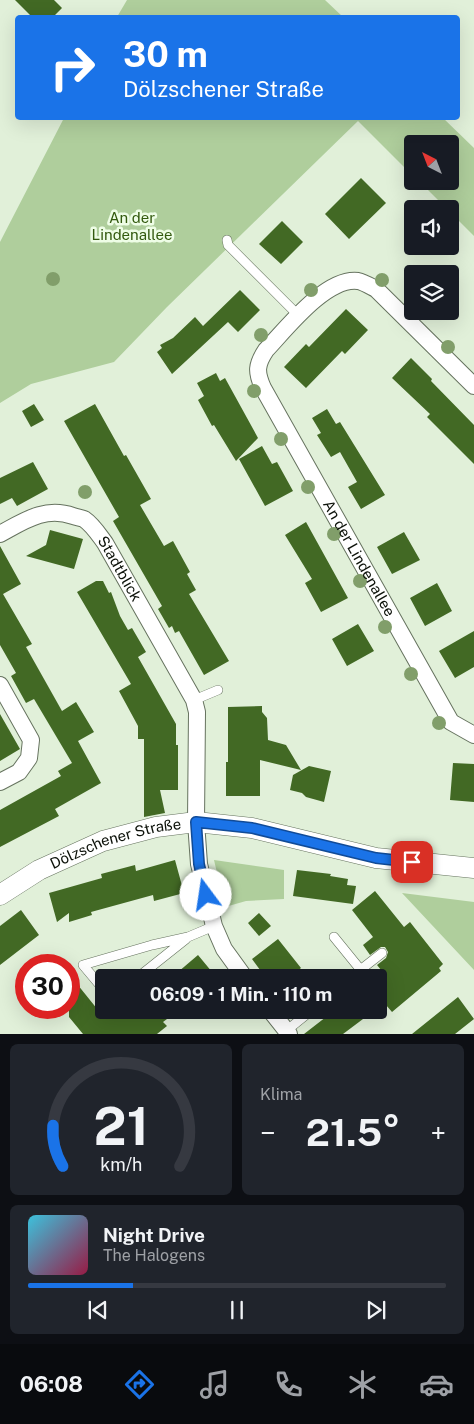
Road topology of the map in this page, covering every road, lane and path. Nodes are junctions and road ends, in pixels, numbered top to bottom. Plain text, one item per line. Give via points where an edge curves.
1 (227, 240) dead end
2 (299, 316) junction
3 (474, 386) edge
4 (0, 534) edge
5 (0, 685) edge
6 (218, 690) dead end
7 (194, 700) junction
8 (474, 735) edge
9 (0, 782) edge
10 (196, 822) junction
11 (474, 868) edge
12 (0, 895) edge
13 (214, 926) junction
14 (188, 937) junction
15 (334, 937) dead end
16 (382, 953) dead end
17 (148, 969) edge
18 (238, 969) edge
19 (359, 969) edge
20 (361, 969) edge
21 (95, 980) edge
22 (277, 1019) edge
23 (302, 1019) edge
24 (287, 1033) edge

1 - 2 lane via 228,245
2 - 3 street, An der Lindenallee via 321,293 338,284 358,281 376,289
2 - 8 street, An der Lindenallee via 266,350 259,361 257,375 451,722
4 - 7 street, Stadtblick via 43,513 64,513 84,520 105,543
5 - 9 street via 31,740 29,758 19,772
6 - 7 lane
7 - 10 street, Stadtblick via 197,712
10 - 11 street, Dölzschener Straße via 252,828 376,858
10 - 12 street, Dölzschener Straße via 156,827 103,841 39,870
10 - 13 street, Stadtblick via 199,864
13 - 14 lane
13 - 18 street, Stadtblick via 224,949
14 - 17 lane
14 - 21 lane via 82,965
15 - 19 lane
16 - 20 lane
22 - 24 street
23 - 24 lane

